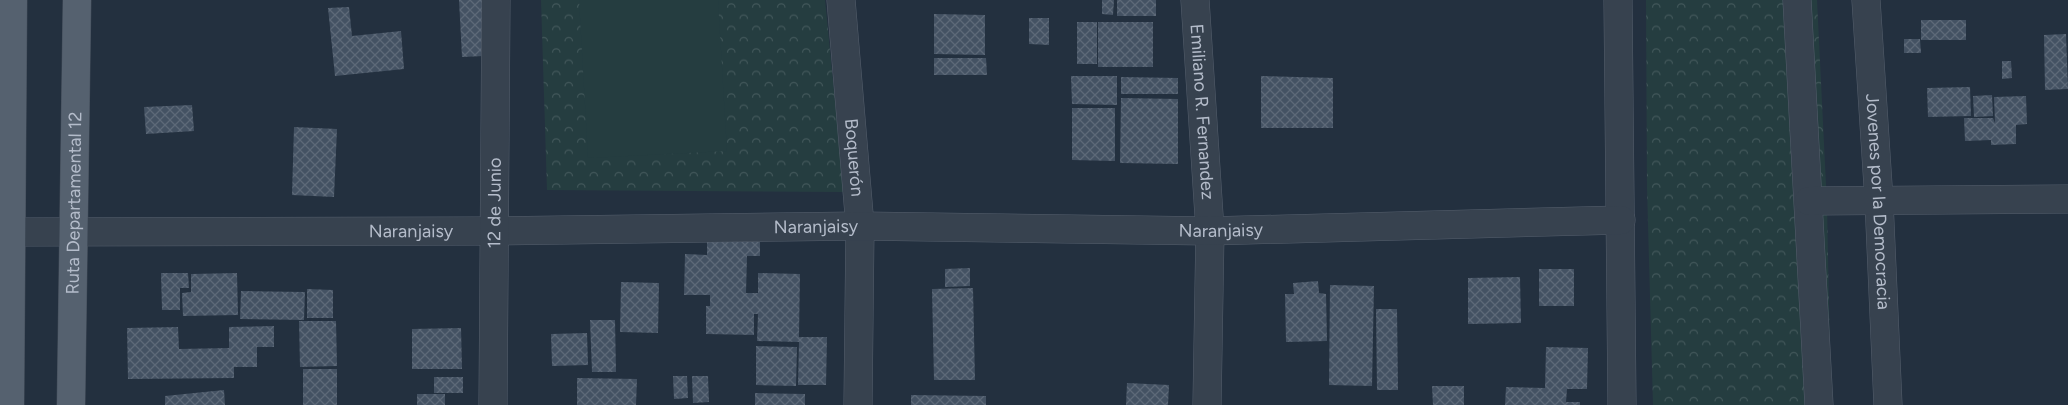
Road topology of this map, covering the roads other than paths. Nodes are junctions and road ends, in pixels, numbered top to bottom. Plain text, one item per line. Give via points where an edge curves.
1 (13, 0) edge
2 (77, 0) edge
3 (496, 0) edge
4 (841, 0) edge
5 (1195, 0) edge
6 (1618, 0) edge
7 (1797, 0) edge
8 (1866, 0) edge
9 (2068, 199) edge
10 (1809, 201) junction
11 (1879, 201) junction
12 (1621, 220) junction
13 (860, 226) junction
14 (1210, 231) junction
15 (10, 232) junction
16 (74, 232) junction
17 (494, 232) junction
18 (10, 405) edge
19 (70, 405) edge
20 (493, 405) edge
21 (858, 405) edge
22 (1207, 405) edge
23 (1622, 405) edge
24 (1819, 405) edge
25 (1888, 405) edge

1 - 15 main road
2 - 16 main road, Ruta Departamental 12
3 - 17 street, 12 de Junio
4 - 13 street, Boquerón
5 - 14 street, Emiliano R. Fernandez
6 - 12 street
7 - 10 street
8 - 11 street, Jovenes por la Democracia
9 - 11 street
10 - 11 street
10 - 24 street
11 - 25 street, Jovenes por la Democracia
12 - 14 street, Naranjaisy
12 - 23 street
13 - 14 street, Naranjaisy
13 - 17 street, Naranjaisy
13 - 21 street, Boquerón
14 - 22 street, Emiliano R. Fernandez
15 - 16 street, Naranjaisy
15 - 18 main road
16 - 17 street, Naranjaisy
16 - 19 main road, Ruta Departamental 12
17 - 20 street, 12 de Junio

